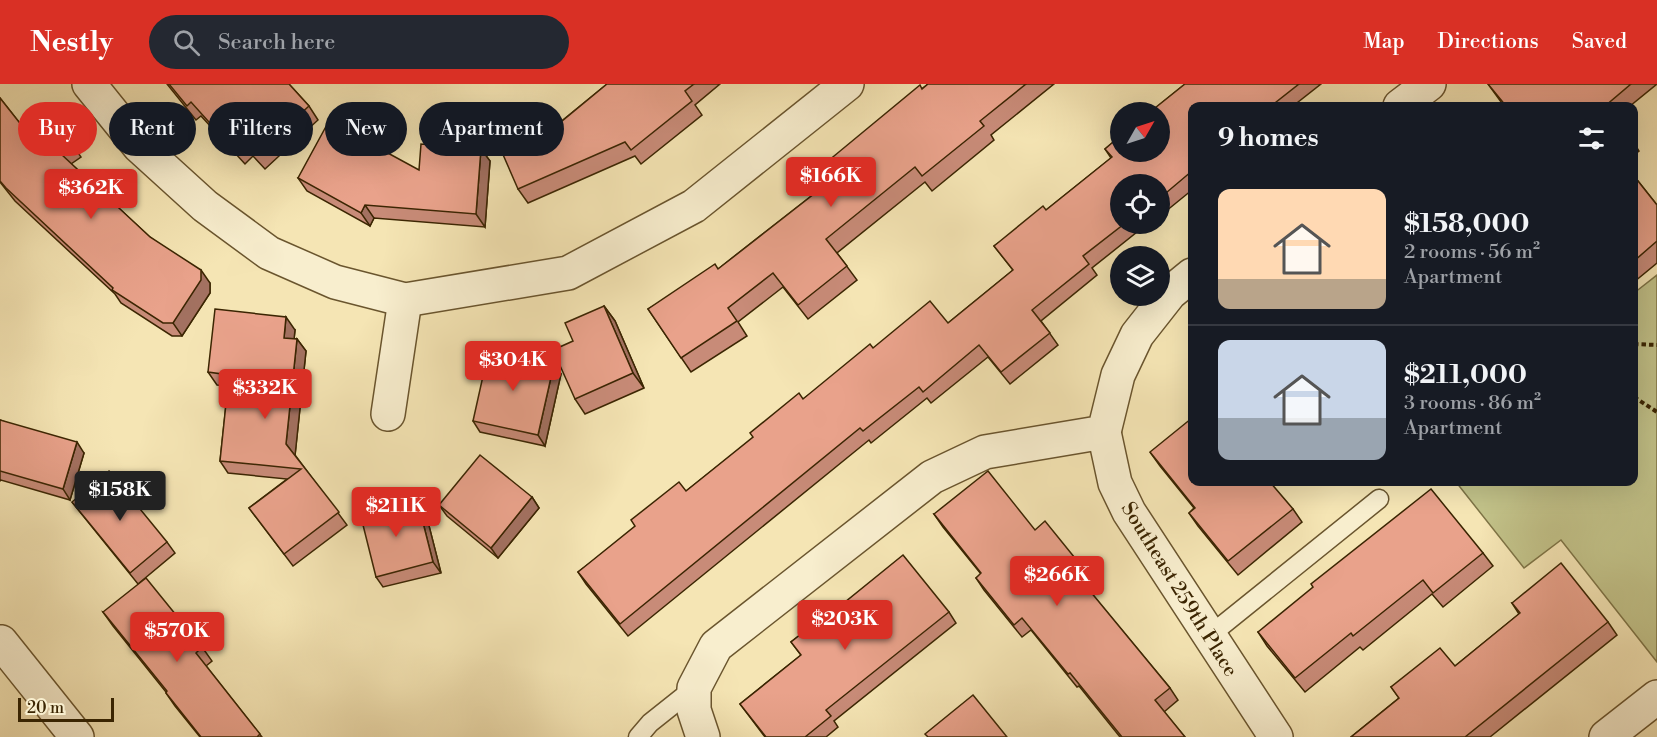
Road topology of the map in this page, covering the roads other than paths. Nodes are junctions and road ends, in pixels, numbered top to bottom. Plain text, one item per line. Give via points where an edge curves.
1 (89, 84) edge
2 (847, 84) edge
3 (1188, 278) edge
4 (405, 300) junction
5 (388, 414) dead end
6 (1104, 432) junction
7 (1379, 499) dead end
8 (1209, 636) junction
9 (1, 642) edge
10 (694, 688) junction
11 (1657, 697) edge
12 (77, 737) edge
13 (638, 737) edge
14 (703, 737) edge
15 (1276, 737) edge
16 (1606, 737) edge

1 - 4 street via 139,146 205,206 269,254 336,282
2 - 4 street via 694,206 568,273
3 - 6 street via 1170,293 1137,335 1118,375
4 - 5 street
6 - 8 street, Southeast 259th Place via 1115,483 1129,512
6 - 10 street via 985,453 932,477 716,646
7 - 8 lane
8 - 15 street, Southeast 259th Place
9 - 12 street
10 - 13 lane
10 - 14 street via 694,710
11 - 16 street

